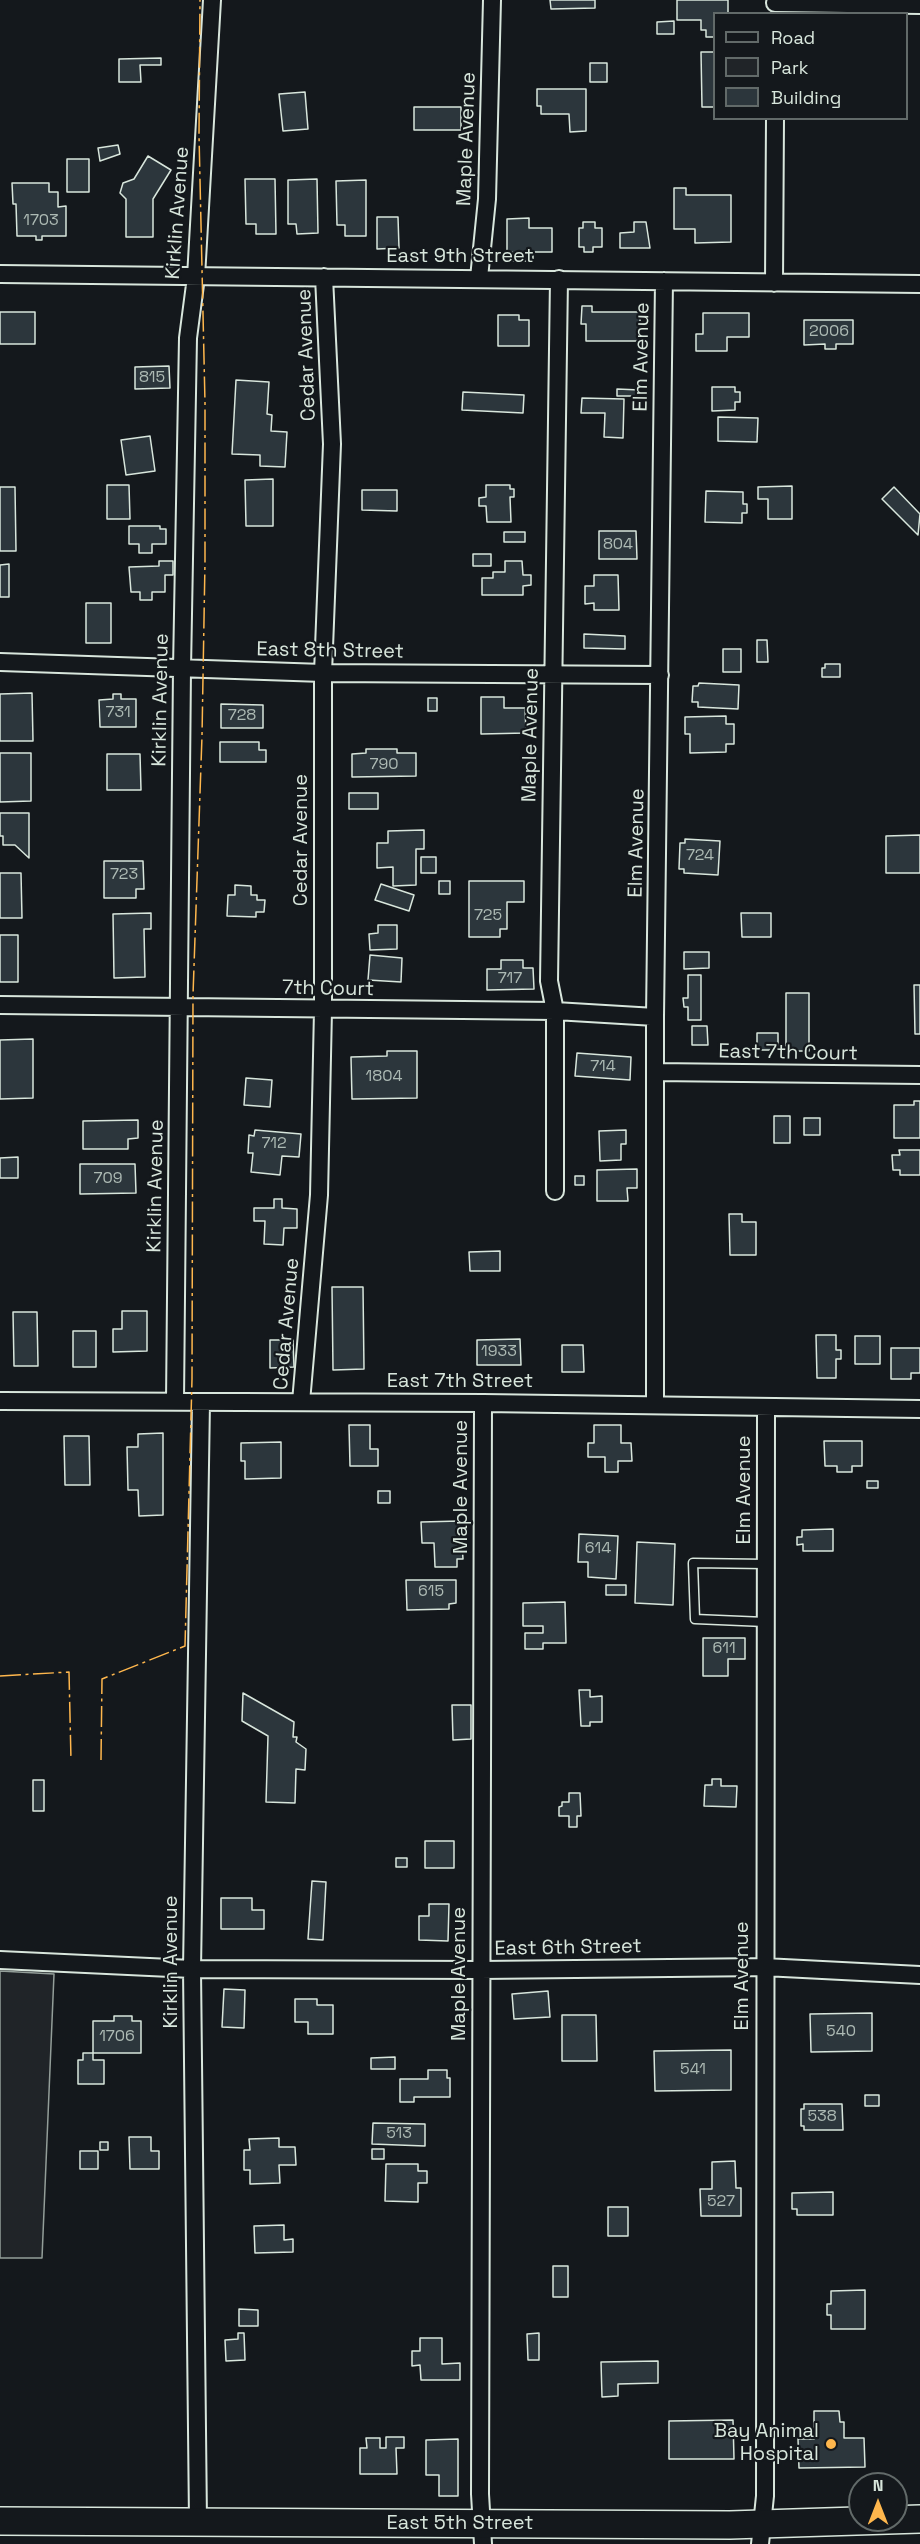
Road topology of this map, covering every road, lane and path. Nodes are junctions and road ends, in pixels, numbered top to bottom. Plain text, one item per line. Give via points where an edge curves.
1 (212, 0) edge
2 (492, 0) edge
3 (920, 5) edge
4 (775, 6) edge
5 (775, 120) edge
6 (0, 274) edge
7 (196, 277) junction
8 (324, 277) junction
9 (479, 278) junction
10 (559, 279) junction
11 (664, 281) junction
12 (774, 283) junction
13 (920, 284) edge
14 (0, 662) edge
15 (182, 669) junction
16 (323, 673) junction
17 (553, 675) junction
18 (660, 675) junction
19 (0, 1005) edge
20 (178, 1008) junction
21 (323, 1010) junction
22 (555, 1011) junction
23 (655, 1017) junction
24 (655, 1072) junction
25 (920, 1075) edge
26 (555, 1191) dead end
27 (0, 1401) edge
28 (175, 1401) junction
29 (201, 1402) junction
30 (301, 1402) junction
31 (483, 1403) junction
32 (655, 1405) junction
33 (766, 1407) junction
34 (920, 1409) edge
35 (765, 1564) junction
36 (765, 1622) junction
37 (0, 1960) edge
38 (764, 1967) junction
39 (192, 1969) junction
40 (481, 1970) junction
41 (920, 1975) edge
42 (920, 2519) edge
43 (0, 2521) edge
44 (198, 2522) junction
45 (482, 2534) edge
46 (761, 2534) edge

1 - 7 street, Kirklin Avenue
2 - 9 street, Maple Avenue via 488,199
3 - 4 street
5 - 12 street
6 - 7 street, East 9th Street
7 - 8 street, East 9th Street
7 - 15 street, Kirklin Avenue via 188,338
8 - 9 street, East 9th Street
8 - 16 street, Cedar Avenue via 332,444
9 - 10 street, East 9th Street
10 - 11 street, East 9th Street
10 - 17 street, Maple Avenue
11 - 12 street, East 9th Street
11 - 18 street, Elm Avenue
12 - 13 street, East 9th Street
14 - 15 street, East 8th Street
15 - 16 street, East 8th Street
15 - 20 street, Kirklin Avenue
16 - 17 street, East 8th Street
16 - 21 street, Cedar Avenue
17 - 18 street, East 8th Street
17 - 22 street, Maple Avenue via 549,981
18 - 23 street, Elm Avenue
19 - 20 street, 7th Court
20 - 21 street, 7th Court
20 - 28 street, Kirklin Avenue
21 - 22 street, 7th Court
21 - 30 street, Cedar Avenue via 319,1195
22 - 23 street, 7th Court
22 - 26 street, Maple Avenue
23 - 24 street, Elm Avenue
24 - 25 street, East 7th Court
24 - 32 street, Elm Avenue
27 - 28 street, East 7th Street
28 - 29 street, East 7th Street
29 - 30 street, East 7th Street
29 - 39 street, Kirklin Avenue
30 - 31 street, East 7th Street
31 - 32 street, East 7th Street
31 - 40 street, Maple Avenue
32 - 33 street, East 7th Street
33 - 34 street, East 7th Street
33 - 35 street, Elm Avenue
35 - 36 street, Elm Avenue
35 - 36 lane via 693,1563 695,1619
36 - 38 street, Elm Avenue
37 - 39 street, East 6th Street
38 - 40 street, East 6th Street
38 - 41 street, East 6th Street
38 - 46 street, Elm Avenue via 765,2496
39 - 40 street, East 6th Street
39 - 44 street, Kirklin Avenue
40 - 45 street, Maple Avenue
42 - 46 main road, East 5th Street
43 - 44 main road, East 5th Street
44 - 45 main road, East 5th Street
45 - 46 main road, East 5th Street

